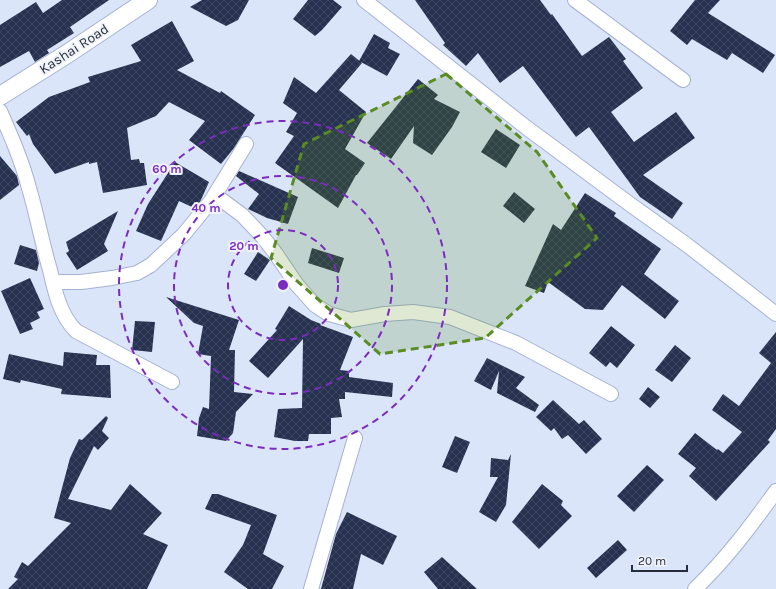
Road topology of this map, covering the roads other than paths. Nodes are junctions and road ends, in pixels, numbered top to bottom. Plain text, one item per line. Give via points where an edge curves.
1 (148, 0) edge
2 (364, 0) edge
3 (575, 0) edge
4 (683, 80) dead end
5 (0, 96) edge
6 (0, 111) edge
7 (246, 144) dead end
8 (215, 195) junction
9 (53, 282) junction
10 (776, 314) edge
11 (172, 382) dead end
12 (612, 394) dead end
13 (356, 438) dead end
14 (776, 491) edge
15 (311, 589) edge
16 (695, 589) edge

1 - 5 street, Kashai Road
2 - 10 street via 528,128
3 - 4 street
6 - 9 street via 29,187
7 - 8 street
8 - 9 street via 184,234 151,265 137,273 81,282
8 - 12 street via 242,215 262,236 297,285 315,305 329,314 351,320 413,312 450,318 516,343
9 - 11 street via 62,310 76,331
13 - 15 street
14 - 16 street via 734,548

